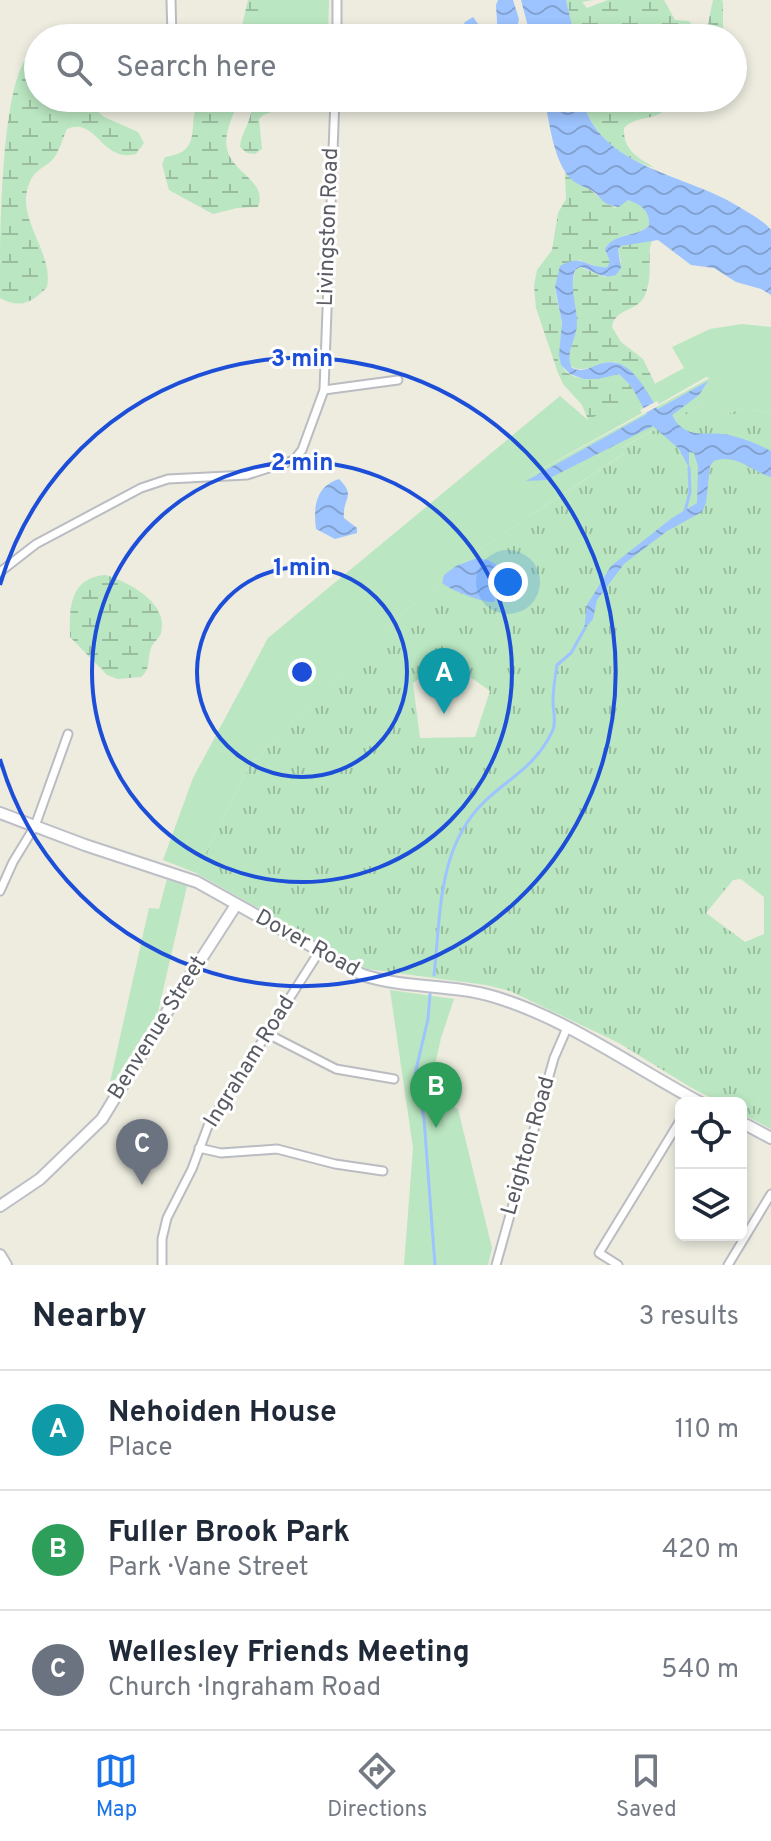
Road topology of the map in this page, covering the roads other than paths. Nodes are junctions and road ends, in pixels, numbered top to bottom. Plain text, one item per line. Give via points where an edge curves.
1 (171, 0) edge
2 (337, 0) edge
3 (172, 24) edge
4 (337, 24) edge
5 (334, 112) edge
6 (398, 380) dead end
7 (324, 390) junction
8 (0, 572) edge
9 (68, 734) dead end
10 (0, 813) edge
11 (35, 826) junction
12 (0, 891) edge
13 (236, 905) junction
14 (319, 952) junction
15 (567, 1028) junction
16 (266, 1033) junction
17 (394, 1079) dead end
18 (687, 1097) edge
19 (747, 1125) edge
20 (675, 1129) edge
21 (771, 1138) edge
22 (199, 1148) junction
23 (383, 1171) dead end
24 (771, 1194) edge
25 (0, 1206) edge
26 (0, 1255) edge
27 (163, 1263) edge
28 (6, 1265) edge
29 (496, 1265) edge
30 (618, 1265) edge
31 (728, 1265) edge

1 - 3 street
2 - 4 street
5 - 7 street, Livingston Road
6 - 7 street
7 - 8 street, Livingston Road via 310,433 294,460 247,475 168,479 141,488 36,544
9 - 11 street
10 - 11 street, Dover Road
11 - 12 street
11 - 13 street, Dover Road via 187,878
13 - 14 street, Dover Road
13 - 25 street, Benvenue Street via 102,1119 40,1179
14 - 15 street, Dover Road via 363,975 488,995
14 - 16 street, Ingraham Road
15 - 18 street, Dover Road
15 - 29 street, Leighton Road
16 - 17 street via 336,1069
16 - 22 street, Ingraham Road via 215,1112
19 - 21 street
20 - 30 street via 599,1253
22 - 23 street via 221,1153 277,1149
22 - 27 street, Ingraham Road via 167,1218
24 - 31 street
26 - 28 street

